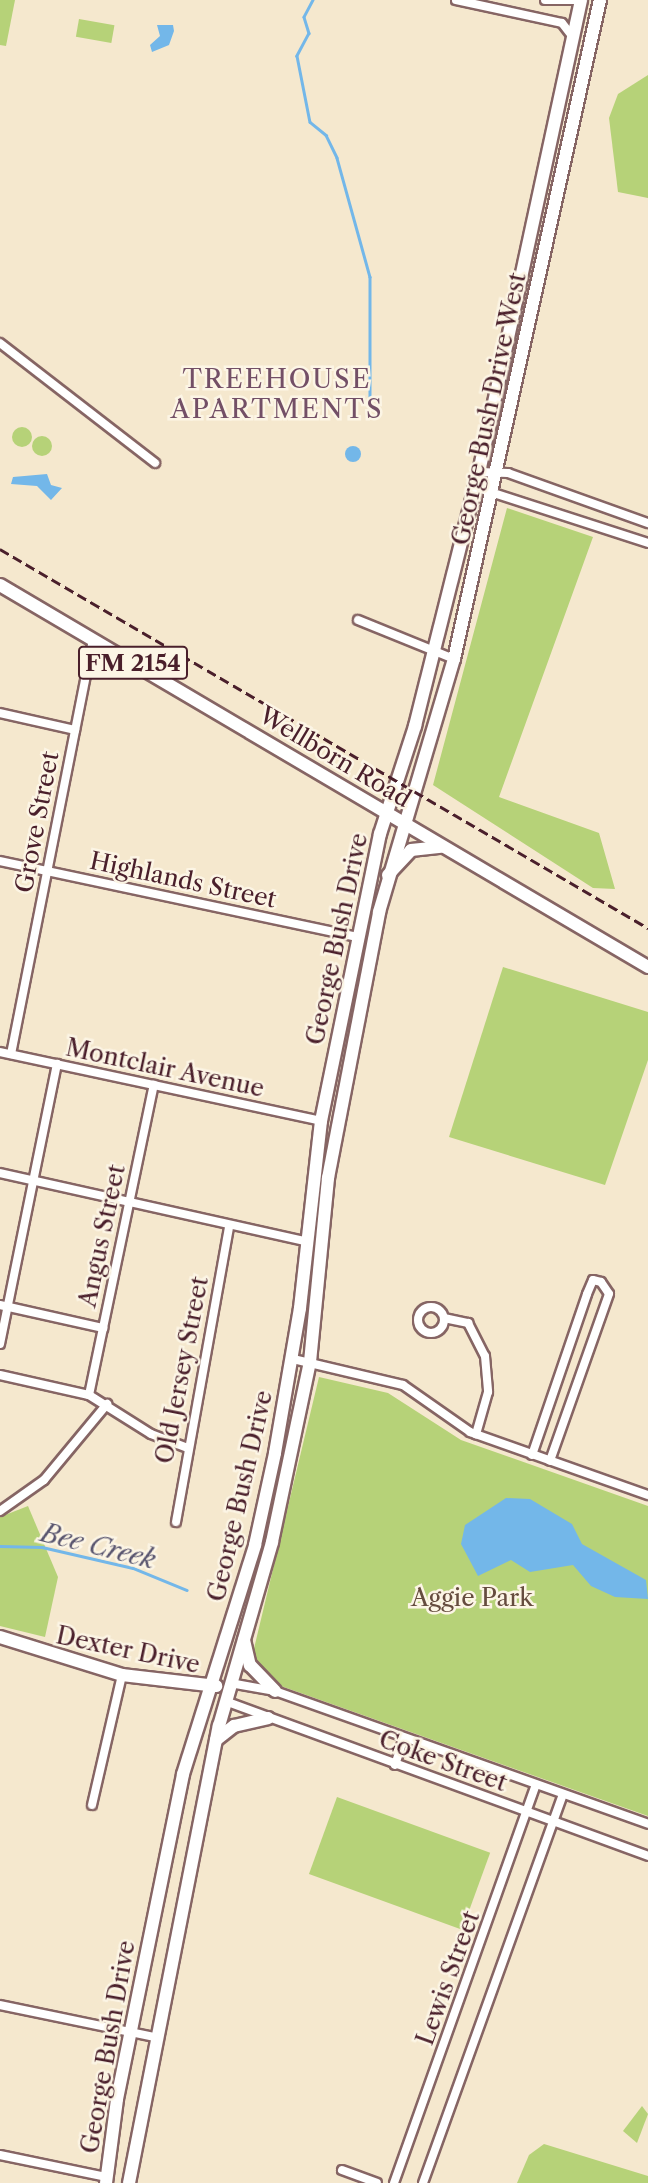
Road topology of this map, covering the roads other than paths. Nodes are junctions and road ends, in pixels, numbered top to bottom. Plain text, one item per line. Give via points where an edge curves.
1 (456, 0) edge
2 (545, 0) edge
3 (581, 0) edge
4 (600, 0) edge
5 (482, 3) edge
6 (573, 37) junction
7 (549, 147) junction
8 (552, 218) junction
9 (0, 343) edge
10 (155, 463) dead end
11 (496, 470) junction
12 (479, 472) junction
13 (475, 487) junction
14 (492, 492) junction
15 (648, 523) edge
16 (648, 543) edge
17 (0, 584) edge
18 (358, 620) dead end
19 (93, 639) junction
20 (434, 653) junction
21 (454, 659) junction
22 (0, 713) edge
23 (75, 730) junction
24 (387, 812) junction
25 (405, 824) junction
26 (441, 847) junction
27 (0, 861) edge
28 (47, 871) junction
29 (388, 875) junction
30 (357, 937) junction
31 (648, 967) edge
32 (0, 1052) edge
33 (11, 1054) junction
34 (57, 1064) junction
35 (154, 1085) junction
36 (321, 1121) junction
37 (0, 1173) edge
38 (34, 1180) junction
39 (129, 1203) junction
40 (324, 1210) junction
41 (229, 1227) junction
42 (305, 1241) junction
43 (4, 1306) edge
44 (444, 1318) dead end
45 (103, 1328) junction
46 (0, 1344) edge
47 (293, 1359) junction
48 (310, 1362) junction
49 (0, 1375) edge
50 (89, 1395) junction
51 (107, 1404) junction
52 (475, 1434) junction
53 (188, 1448) junction
54 (532, 1455) junction
55 (550, 1461) junction
56 (648, 1495) edge
57 (0, 1511) edge
58 (176, 1522) dead end
59 (0, 1637) edge
60 (244, 1638) junction
61 (122, 1675) junction
62 (230, 1682) junction
63 (210, 1688) junction
64 (275, 1691) junction
65 (225, 1701) junction
66 (268, 1718) junction
67 (404, 1738) junction
68 (216, 1740) junction
69 (395, 1765) junction
70 (536, 1785) junction
71 (563, 1795) junction
72 (92, 1805) dead end
73 (526, 1812) junction
74 (553, 1821) junction
75 (648, 1824) edge
76 (648, 1856) edge
77 (0, 2005) edge
78 (130, 2032) junction
79 (155, 2038) junction
80 (0, 2155) edge
81 (342, 2170) dead end
82 (106, 2180) edge
83 (129, 2183) edge
84 (377, 2183) edge
85 (394, 2183) edge
86 (423, 2183) edge

1 - 5 street
2 - 3 street
3 - 6 main road, George Bush Drive West
4 - 8 main road, George Bush Drive West
5 - 6 street via 562,23
6 - 7 main road, George Bush Drive West
7 - 8 main road via 555,151 546,198
7 - 12 main road, George Bush Drive West
8 - 11 main road, George Bush Drive West
9 - 10 street
11 - 12 street
11 - 14 main road, George Bush Drive West
11 - 15 street
12 - 13 main road, George Bush Drive West
13 - 14 street
13 - 20 main road, George Bush Drive West
14 - 16 street
14 - 21 main road, George Bush Drive West
17 - 19 main road, Wellborn Road / FM 2154
18 - 20 street
19 - 23 street, Grove Street
19 - 24 main road, Wellborn Road / FM 2154
20 - 21 street
20 - 24 main road, George Bush Drive West
21 - 25 main road, George Bush Drive West
22 - 23 street
23 - 28 street, Grove Street
24 - 25 main road, Wellborn Road / FM 2154
24 - 30 main road, George Bush Drive
25 - 26 main road, Wellborn Road / FM 2154
25 - 29 main road, George Bush Drive
26 - 29 main road via 411,850
26 - 31 main road, Wellborn Road / FM 2154
27 - 28 street, Highlands Street
28 - 30 street, Highlands Street
28 - 33 street, Grove Street
29 - 40 main road, George Bush Drive
30 - 36 main road, George Bush Drive
32 - 33 street, Montclair Avenue
33 - 34 street, Montclair Avenue
34 - 35 street, Montclair Avenue
34 - 38 street
35 - 36 street, Montclair Avenue
35 - 39 street, Angus Street
36 - 40 main road via 328,1127 317,1202
36 - 42 main road, George Bush Drive
37 - 38 street
38 - 39 street
38 - 43 street
39 - 41 street
39 - 45 street, Angus Street
40 - 48 main road, George Bush Drive
41 - 42 street
41 - 53 street, Old Jersey Street
42 - 47 main road, George Bush Drive
43 - 45 street
43 - 46 street
44 - 52 street via 468,1324 485,1356 488,1392
45 - 50 street, Angus Street
47 - 48 street
47 - 63 main road, George Bush Drive via 255,1545
48 - 52 street via 403,1385
48 - 60 main road, George Bush Drive via 272,1542
49 - 50 street
50 - 51 street
51 - 53 street via 151,1434
51 - 57 street via 44,1480
52 - 54 street
53 - 58 street, Old Jersey Street
54 - 55 street
54 - 55 street via 590,1287 593,1280 601,1282 609,1294
55 - 56 street
59 - 61 main road, Dexter Drive
60 - 62 main road, George Bush Drive
60 - 64 main road via 250,1665
61 - 63 main road, Dexter Drive
61 - 72 street
62 - 63 main road
62 - 64 street
62 - 65 main road, George Bush Drive
63 - 65 main road
63 - 78 main road, George Bush Drive via 183,1774
64 - 67 street
65 - 66 street, Coke Street
65 - 68 main road, George Bush Drive
66 - 68 main road via 234,1726
66 - 69 street, Coke Street
67 - 69 street
67 - 70 street
68 - 79 main road, George Bush Drive
69 - 73 street, Coke Street
70 - 71 street
70 - 73 street, Lewis Street
71 - 74 street, Lewis Street
71 - 75 street
73 - 74 street, Coke Street
73 - 85 street, Lewis Street
74 - 76 street, Coke Street
74 - 86 street, Lewis Street
77 - 78 street
78 - 79 street
78 - 82 main road, George Bush Drive
79 - 83 main road, George Bush Drive
80 - 82 street
81 - 84 street

